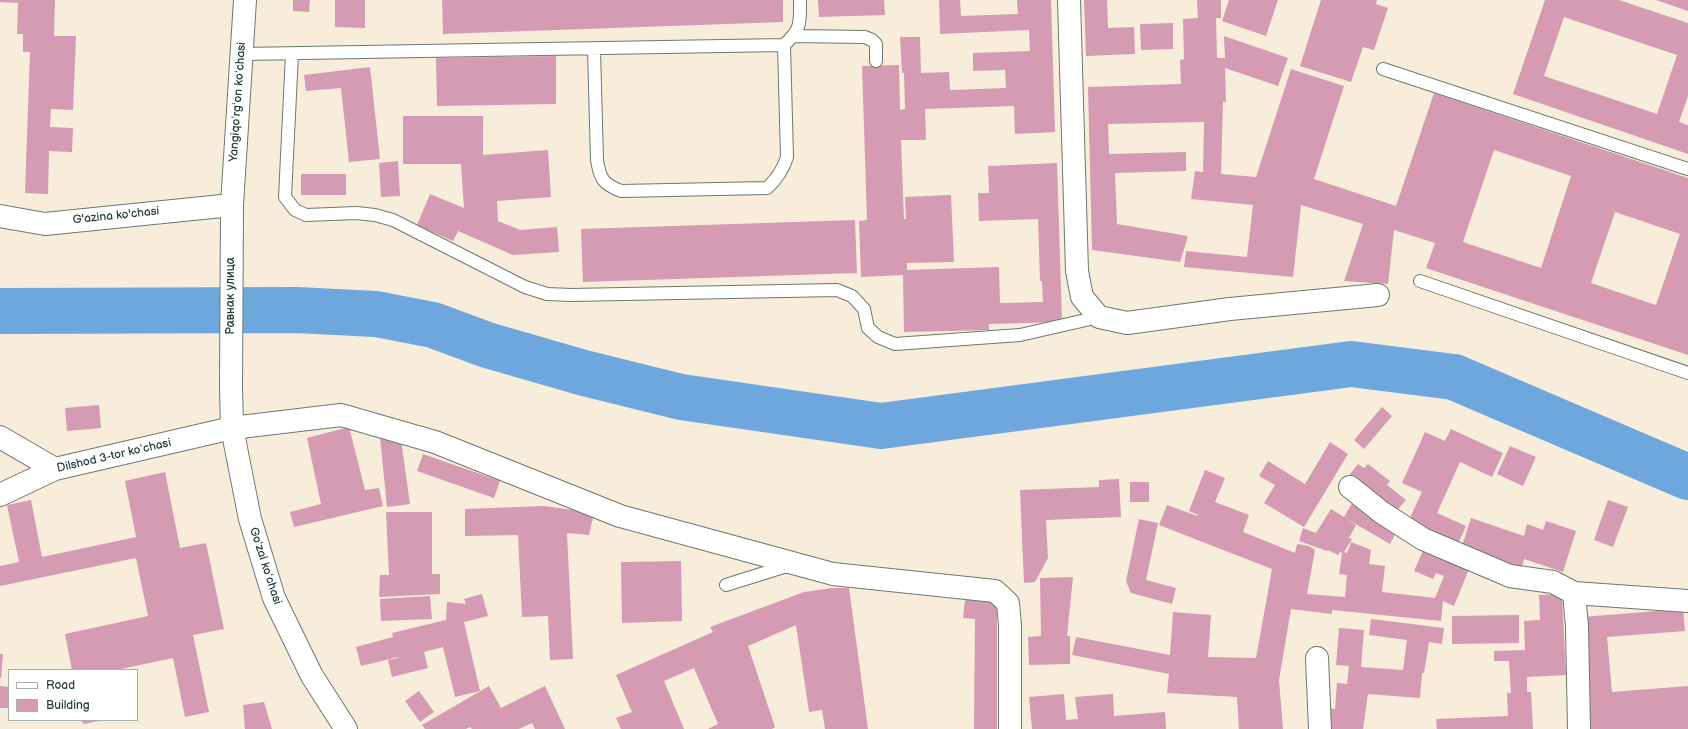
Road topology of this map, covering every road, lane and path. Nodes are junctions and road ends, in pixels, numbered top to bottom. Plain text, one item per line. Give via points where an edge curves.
1 (245, 0) edge
2 (800, 0) edge
3 (1069, 0) edge
4 (794, 36) junction
5 (784, 46) junction
6 (594, 48) junction
7 (242, 54) junction
8 (292, 54) junction
9 (876, 61) dead end
10 (1383, 70) dead end
11 (1688, 169) edge
12 (232, 205) junction
13 (0, 216) edge
14 (1420, 282) dead end
15 (1378, 295) dead end
16 (1099, 317) junction
17 (1688, 373) edge
18 (231, 387) joint
19 (232, 428) junction
20 (0, 437) edge
21 (55, 469) junction
22 (1350, 487) dead end
23 (0, 495) edge
24 (795, 563) junction
25 (726, 585) dead end
26 (1574, 593) junction
27 (1688, 601) edge
28 (1317, 658) dead end
29 (346, 729) edge
30 (1010, 729) edge
31 (1320, 729) edge
32 (1579, 729) edge

1 - 7 street, Yangiqoʻrgʻon koʻchasi
2 - 4 lane via 800,20
3 - 16 street via 1077,271 1082,297
4 - 5 lane
4 - 9 lane via 865,37 876,44
5 - 6 lane
5 - 6 lane via 787,157 784,168 767,188 629,191 621,191 607,185 599,175
6 - 8 lane
7 - 8 lane
7 - 12 street, Yangiqoʻrgʻon koʻchasi
8 - 16 lane via 285,197 295,210 306,215 375,215 393,220 525,287 547,294 571,295 837,290 852,296 864,310 868,328 878,337 895,344 1020,335
10 - 11 lane
12 - 13 street, G'azina ko'chasi via 45,224
12 - 18 street, Равнак улица
14 - 17 lane
15 - 16 street via 1230,308 1127,323
18 - 19 street, Goʻzal koʻchasi
19 - 21 street, Dilshod 3-tor koʻchasi
19 - 24 street, Dilshod 3-tor koʻchasi via 341,415 435,442 620,516
19 - 29 street, Goʻzal koʻchasi via 250,519 274,598 312,676
20 - 21 street
21 - 23 street, Dilshod 3-tor koʻchasi
22 - 26 street via 1381,512 1423,540 1510,576 1553,582
24 - 25 lane
24 - 30 street, Dilshod 3-tor koʻchasi via 833,574 995,592 1008,603
26 - 27 street
26 - 32 street
28 - 31 street

